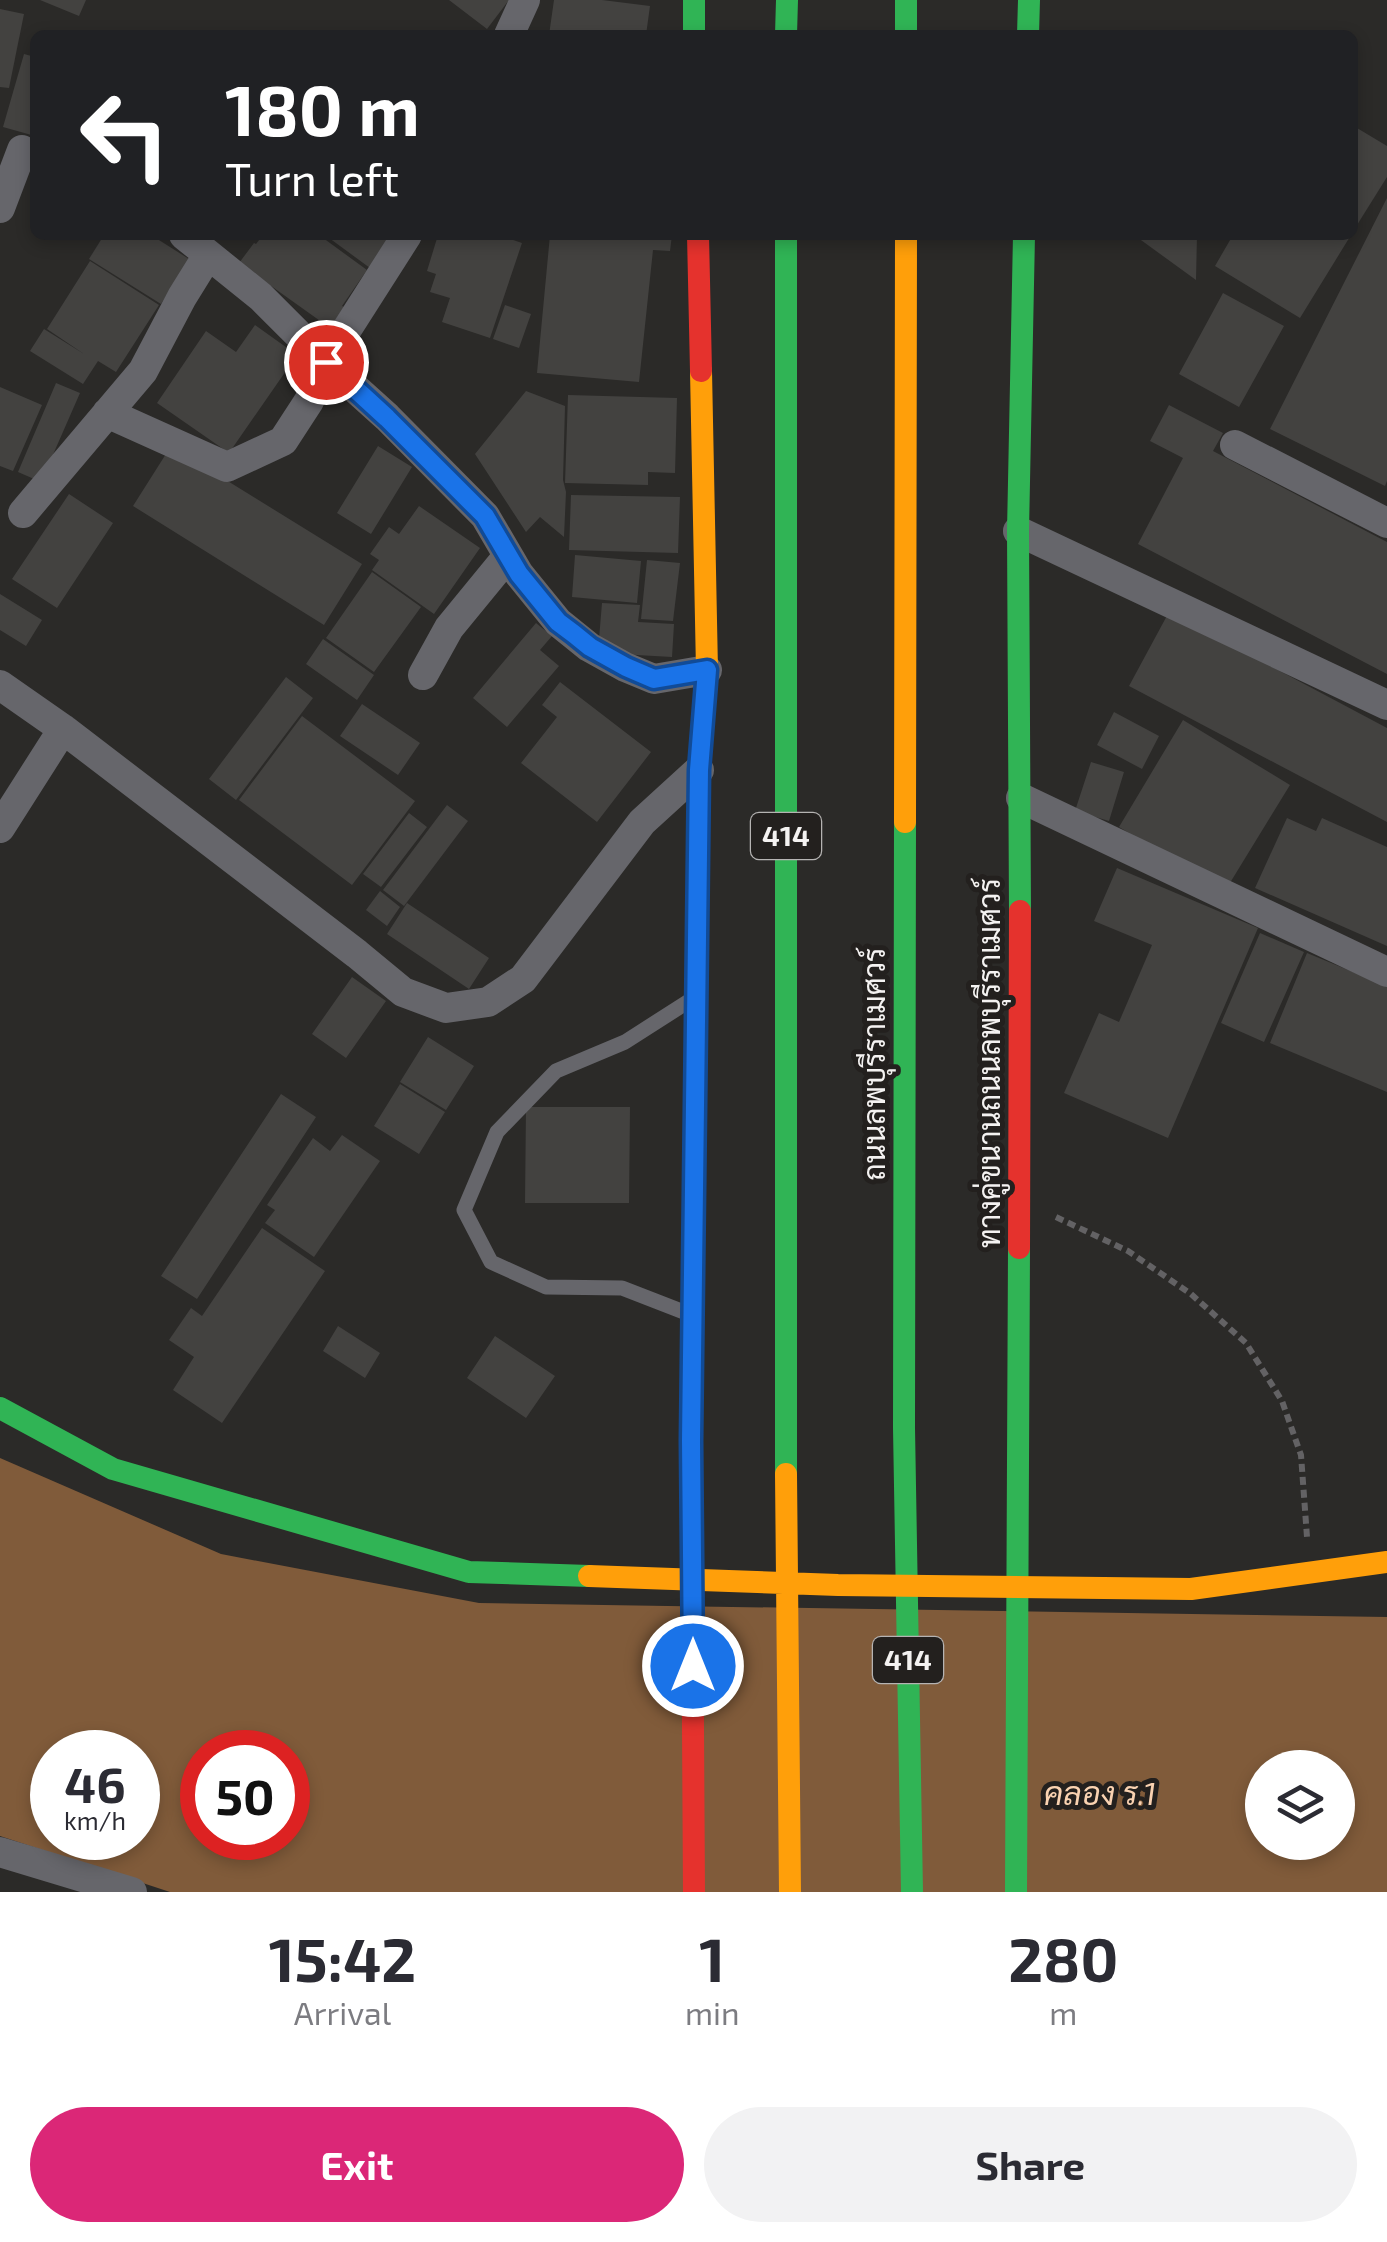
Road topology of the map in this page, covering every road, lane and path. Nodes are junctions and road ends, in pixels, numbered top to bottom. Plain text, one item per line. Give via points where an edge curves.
1 (525, 0) edge
2 (694, 0) edge
3 (786, 0) edge
4 (906, 0) edge
5 (1029, 0) edge
6 (512, 30) edge
7 (694, 30) edge
8 (786, 30) edge
9 (906, 30) edge
10 (1028, 30) edge
11 (19, 148) edge
12 (0, 208) edge
13 (190, 240) edge
14 (404, 240) edge
15 (698, 240) edge
16 (786, 240) edge
17 (906, 240) edge
18 (1024, 240) edge
19 (208, 255) junction
20 (326, 362) junction
21 (107, 414) junction
22 (1235, 445) dead end
23 (23, 513) dead end
24 (1387, 523) edge
25 (1018, 531) junction
26 (508, 556) junction
27 (707, 670) junction
28 (422, 676) dead end
29 (0, 685) edge
30 (1387, 705) edge
31 (64, 729) junction
32 (699, 770) junction
33 (1022, 798) junction
34 (0, 828) edge
35 (1387, 972) edge
36 (697, 996) junction
37 (1019, 1199) junction
38 (692, 1316) junction
39 (0, 1408) edge
40 (1387, 1562) edge
41 (1309, 1573) junction
42 (0, 1852) edge
43 (132, 1892) edge
44 (694, 1892) edge
45 (790, 1892) edge
46 (912, 1892) edge
47 (1016, 1892) edge

1 - 6 street
2 - 7 main road
3 - 8 main road
4 - 9 main road
5 - 10 main road
11 - 12 street
13 - 19 street
14 - 20 street
15 - 27 main road
16 - 45 main road, 414
17 - 46 main road, ถนนลพบุรีราเมศวร์ / 414 via 904,1428
18 - 25 main road, ทางคู่ขนานถนนลพบุรีราเมศวร์
19 - 20 street
19 - 21 street via 143,371
20 - 21 street via 283,441 227,467
20 - 26 street via 485,516
21 - 23 street
22 - 24 street
25 - 30 street
25 - 33 main road, ทางคู่ขนานถนนลพบุรีราเมศวร์
26 - 27 street via 558,622 590,647 654,679
26 - 28 street via 448,628
27 - 32 main road
29 - 31 street
31 - 32 street via 403,992 446,1008 488,1002 523,978 642,822
31 - 34 street
32 - 36 main road
33 - 35 street
33 - 37 main road, ทางคู่ขนานถนนลพบุรีราเมศวร์
36 - 38 main road
36 - 38 lane via 625,1042 556,1071 497,1132 464,1210 491,1262 546,1287 622,1288
37 - 41 path via 1128,1251 1246,1343 1282,1401 1301,1455
37 - 47 main road, ทางคู่ขนานถนนลพบุรีราเมศวร์
38 - 44 main road
39 - 41 main road via 113,1470 469,1572 1191,1589
40 - 41 main road
42 - 43 street

